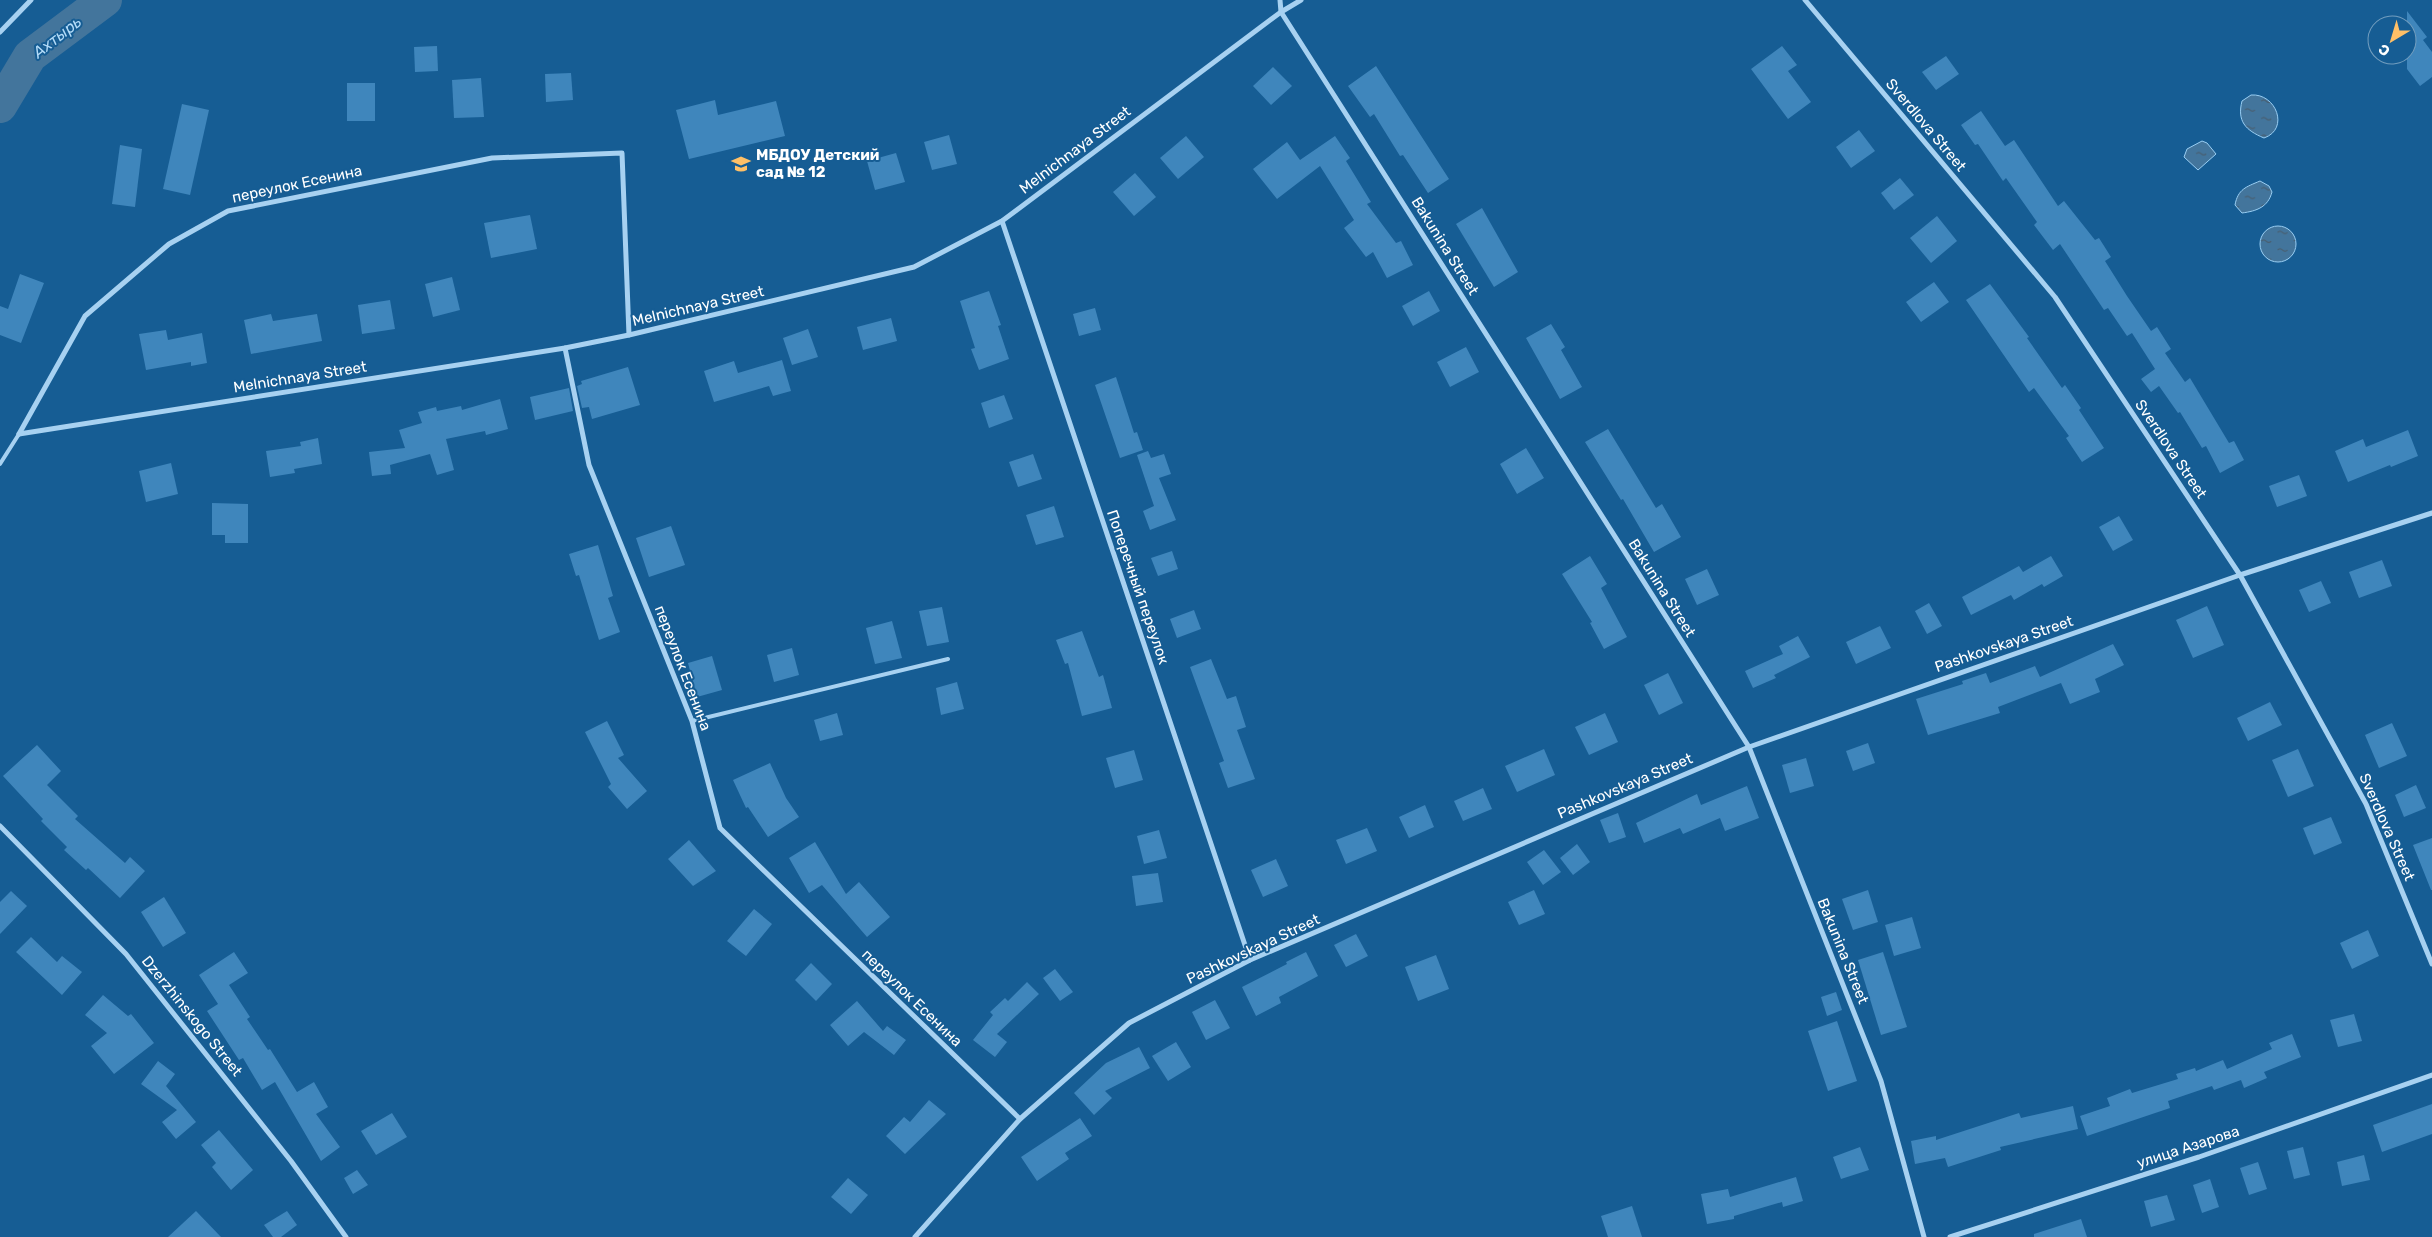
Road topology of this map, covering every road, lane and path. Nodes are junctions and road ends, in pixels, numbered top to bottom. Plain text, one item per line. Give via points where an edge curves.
1 (31, 0) edge
2 (1280, 0) edge
3 (1302, 0) edge
4 (1805, 0) edge
5 (1281, 12) junction
6 (0, 32) edge
7 (1002, 221) junction
8 (629, 335) junction
9 (565, 348) junction
10 (19, 434) junction
11 (0, 464) edge
12 (2432, 513) edge
13 (2240, 575) junction
14 (948, 659) dead end
15 (692, 721) junction
16 (1748, 747) junction
17 (0, 826) edge
18 (1250, 960) junction
19 (2432, 964) edge
20 (2432, 1075) edge
21 (1020, 1120) junction
22 (346, 1237) edge
23 (915, 1237) edge
24 (1924, 1237) edge
25 (1950, 1237) edge

1 - 6 street
2 - 5 street, Bakunina Street
3 - 5 street, Melnichnaya Street
4 - 13 street, Sverdlova Street via 2055,297
5 - 7 street, Melnichnaya Street
5 - 16 street, Bakunina Street
7 - 8 street, Melnichnaya Street via 914,267
7 - 18 street, Поперечный переулок
8 - 9 street, Melnichnaya Street
8 - 10 street, переулок Есенина via 622,153 492,158 228,211 169,244 85,316
9 - 10 street, Melnichnaya Street
9 - 15 street, переулок Есенина via 589,466
10 - 11 lane
12 - 13 street, Pashkovskaya Street
13 - 16 street, Pashkovskaya Street
13 - 19 street, Sverdlova Street via 2366,804
14 - 15 lane
15 - 21 street, переулок Есенина via 720,828
16 - 18 street, Pashkovskaya Street
16 - 24 street, Bakunina Street via 1882,1081
17 - 22 street, Dzerzhinskogo Street via 126,954 291,1161
18 - 21 street, Pashkovskaya Street via 1130,1024
20 - 25 street, улица Азарова via 2199,1157
21 - 23 street, Pashkovskaya Street

